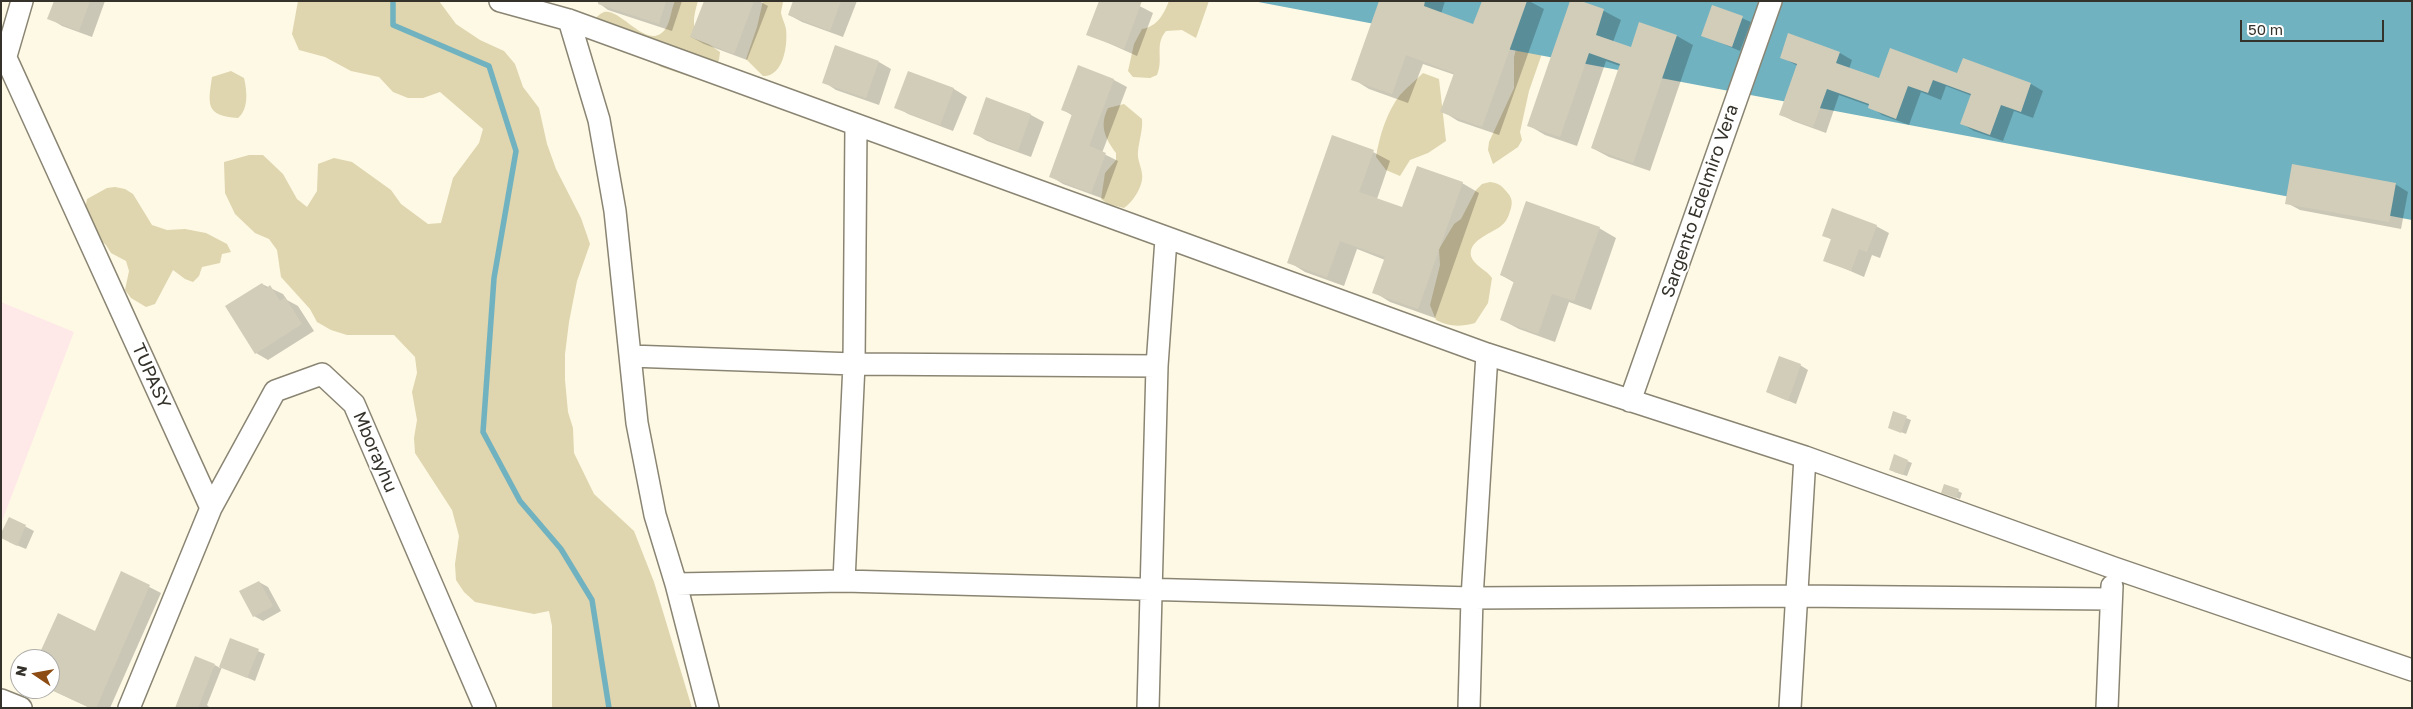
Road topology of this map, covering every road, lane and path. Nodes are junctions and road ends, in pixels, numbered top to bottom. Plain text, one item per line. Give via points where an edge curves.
1 (22, 1) edge
2 (500, 1) edge
3 (1770, 1) edge
4 (569, 20) junction
5 (3, 51) edge
6 (856, 125) junction
7 (1166, 239) junction
8 (1487, 354) junction
9 (630, 356) junction
10 (854, 364) junction
11 (1157, 366) junction
12 (1630, 401) junction
13 (1805, 457) junction
14 (211, 508) junction
15 (2114, 568) junction
16 (844, 581) junction
17 (676, 584) junction
18 (1150, 588) junction
19 (1796, 596) junction
20 (1472, 598) junction
21 (2111, 599) junction
22 (2412, 670) edge
23 (1, 700) edge
24 (21, 708) edge
25 (129, 708) edge
26 (486, 708) edge
27 (708, 708) edge
28 (1148, 708) edge
29 (1469, 708) edge
30 (1790, 708) edge
31 (2107, 708) edge

1 - 5 street
2 - 4 street
3 - 12 street, Sargento Edelmiro Vera
4 - 6 street
4 - 9 street via 599,120 615,211
5 - 14 street, TUPASY
6 - 7 street
6 - 10 street
7 - 8 street
7 - 11 street
8 - 12 street
8 - 20 street
9 - 10 street
9 - 17 street via 637,423 655,515
10 - 11 street
10 - 16 street
11 - 18 street
12 - 13 street
13 - 15 street
13 - 19 street
14 - 25 street
14 - 26 street, Mborayhu via 275,392 322,374 354,404
15 - 21 street
15 - 22 street
16 - 17 street
16 - 18 street
17 - 27 street
18 - 20 street
18 - 28 street
19 - 20 street
19 - 21 street
19 - 30 street
20 - 29 street
21 - 31 street
23 - 24 street

